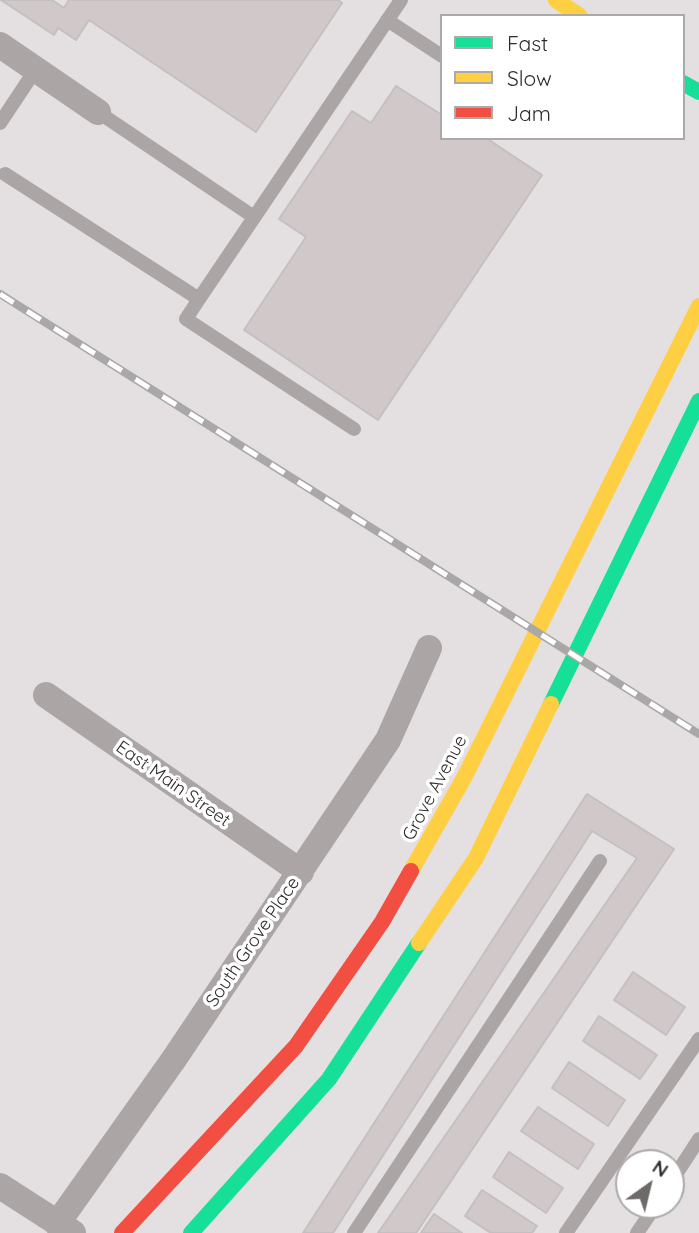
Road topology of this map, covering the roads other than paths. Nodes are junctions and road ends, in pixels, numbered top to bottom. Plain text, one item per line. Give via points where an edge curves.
1 (401, 0) edge
2 (556, 0) edge
3 (577, 14) edge
4 (387, 20) junction
5 (0, 45) edge
6 (440, 55) edge
7 (36, 69) junction
8 (98, 112) joint
9 (0, 122) edge
10 (5, 174) dead end
11 (254, 217) junction
12 (199, 299) junction
13 (699, 306) edge
14 (699, 401) edge
15 (354, 429) dead end
16 (429, 648) dead end
17 (46, 695) dead end
18 (600, 861) dead end
19 (301, 872) junction
20 (699, 1039) edge
21 (699, 1139) edge
22 (685, 1160) edge
23 (0, 1186) edge
24 (65, 1228) edge
25 (122, 1233) edge
26 (191, 1233) edge
27 (354, 1233) edge
28 (566, 1233) edge

1 - 4 lane
2 - 3 main road
4 - 6 lane
4 - 11 lane
5 - 7 street
7 - 8 street
7 - 9 lane
8 - 11 lane
10 - 12 lane
11 - 12 lane
12 - 15 lane via 186,319
13 - 25 main road, Grove Avenue via 464,778 382,922 296,1046
14 - 26 main road via 684,445 476,858 329,1079
16 - 19 street, South Grove Place via 388,740
17 - 19 street, East Main Street
18 - 27 lane
19 - 24 street, South Grove Place
20 - 28 lane
21 - 22 lane
23 - 24 street

